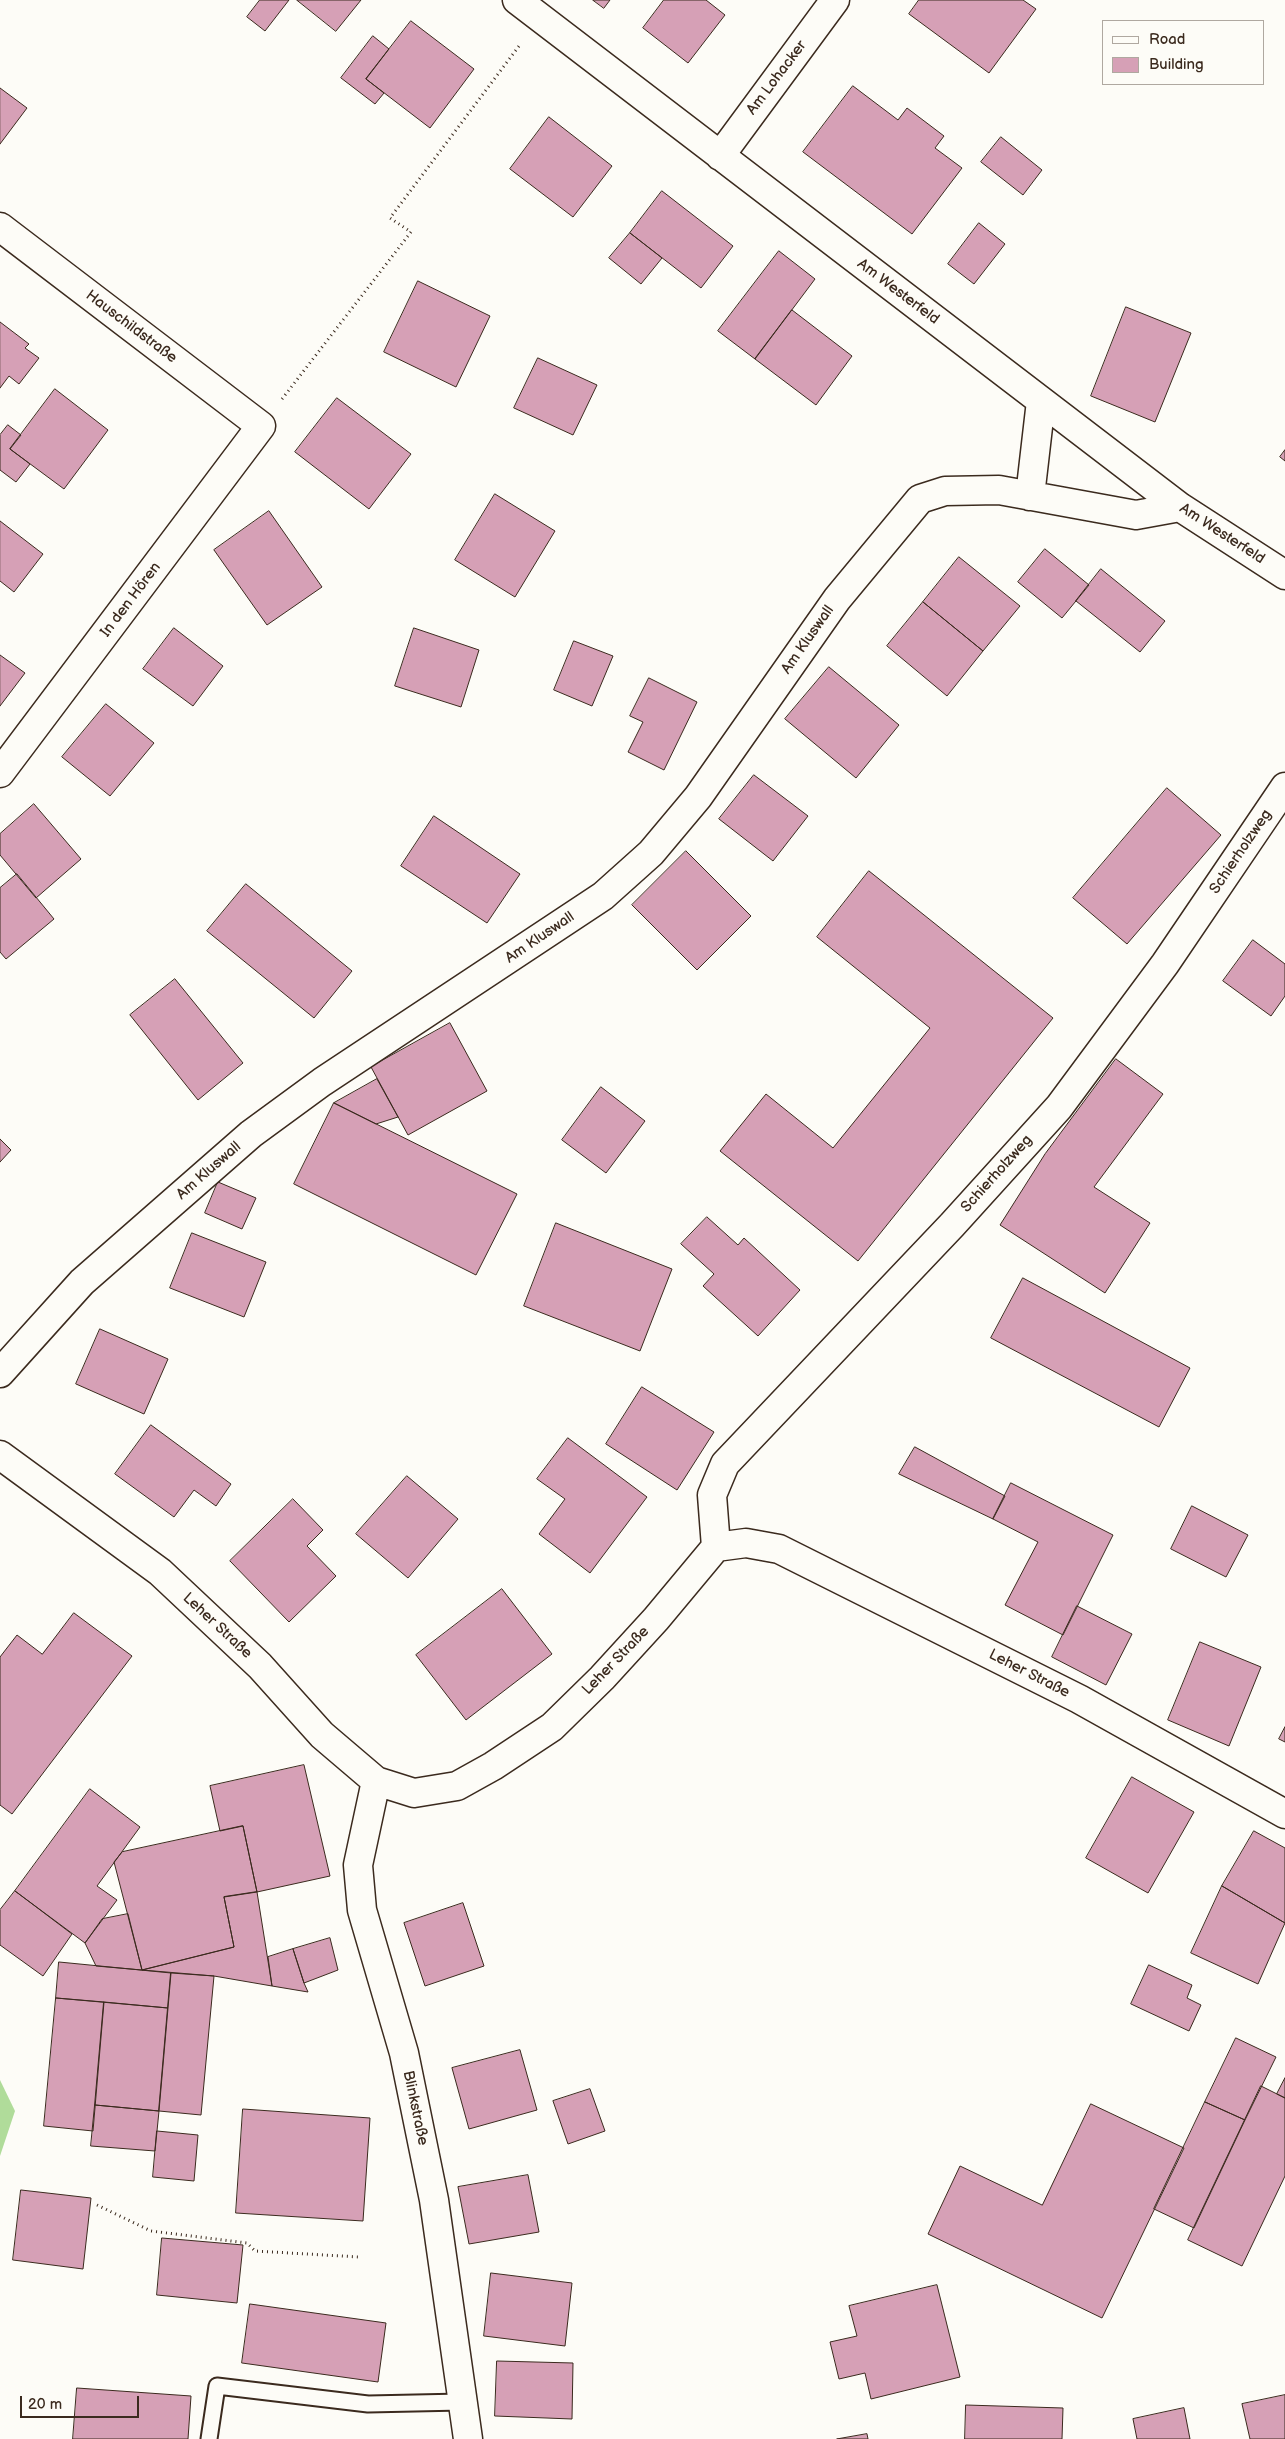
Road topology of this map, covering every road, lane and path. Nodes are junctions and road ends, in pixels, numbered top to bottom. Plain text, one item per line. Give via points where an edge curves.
1 (517, 0) edge
2 (835, 0) edge
3 (541, 18) junction
4 (720, 156) junction
5 (0, 227) edge
6 (1041, 401) junction
7 (261, 426) junction
8 (1030, 496) junction
9 (1180, 507) junction
10 (1285, 575) edge
11 (1, 771) edge
12 (1285, 787) edge
13 (0, 1373) edge
14 (0, 1455) edge
15 (716, 1547) junction
16 (376, 1782) junction
17 (1285, 1814) edge
18 (97, 2205) dead end
19 (359, 2257) dead end
20 (462, 2402) junction
21 (209, 2439) edge
22 (468, 2439) edge

1 - 3 street, Am Westerfeld
2 - 4 street, Am Lohacker
3 - 4 street, Am Westerfeld
3 - 7 path via 390,218 411,232
4 - 6 street, Am Westerfeld
5 - 7 street, Hauschildstraße
6 - 8 street
6 - 9 street, Am Westerfeld
7 - 11 street, In den Hören
8 - 9 street, Am Kluswall via 1136,515
8 - 13 street, Am Kluswall via 999,490 945,491 920,499 837,599 698,797 651,853 603,896 322,1082 251,1134 82,1282
9 - 10 street, Am Westerfeld
12 - 15 street, Schierholzweg via 1165,964 1059,1107 725,1464 712,1495
14 - 16 street, Leher Straße via 160,1572 260,1666 322,1735
15 - 16 street, Leher Straße via 656,1619 552,1727 457,1786 414,1793
15 - 17 street, Leher Straße via 746,1543 779,1549 1078,1699
16 - 20 street, Blinkstraße via 358,1865 362,1910 404,2053 434,2200
18 - 19 path via 151,2231 246,2243 255,2251
20 - 21 lane via 368,2404 217,2386
20 - 22 street, Blinkstraße

